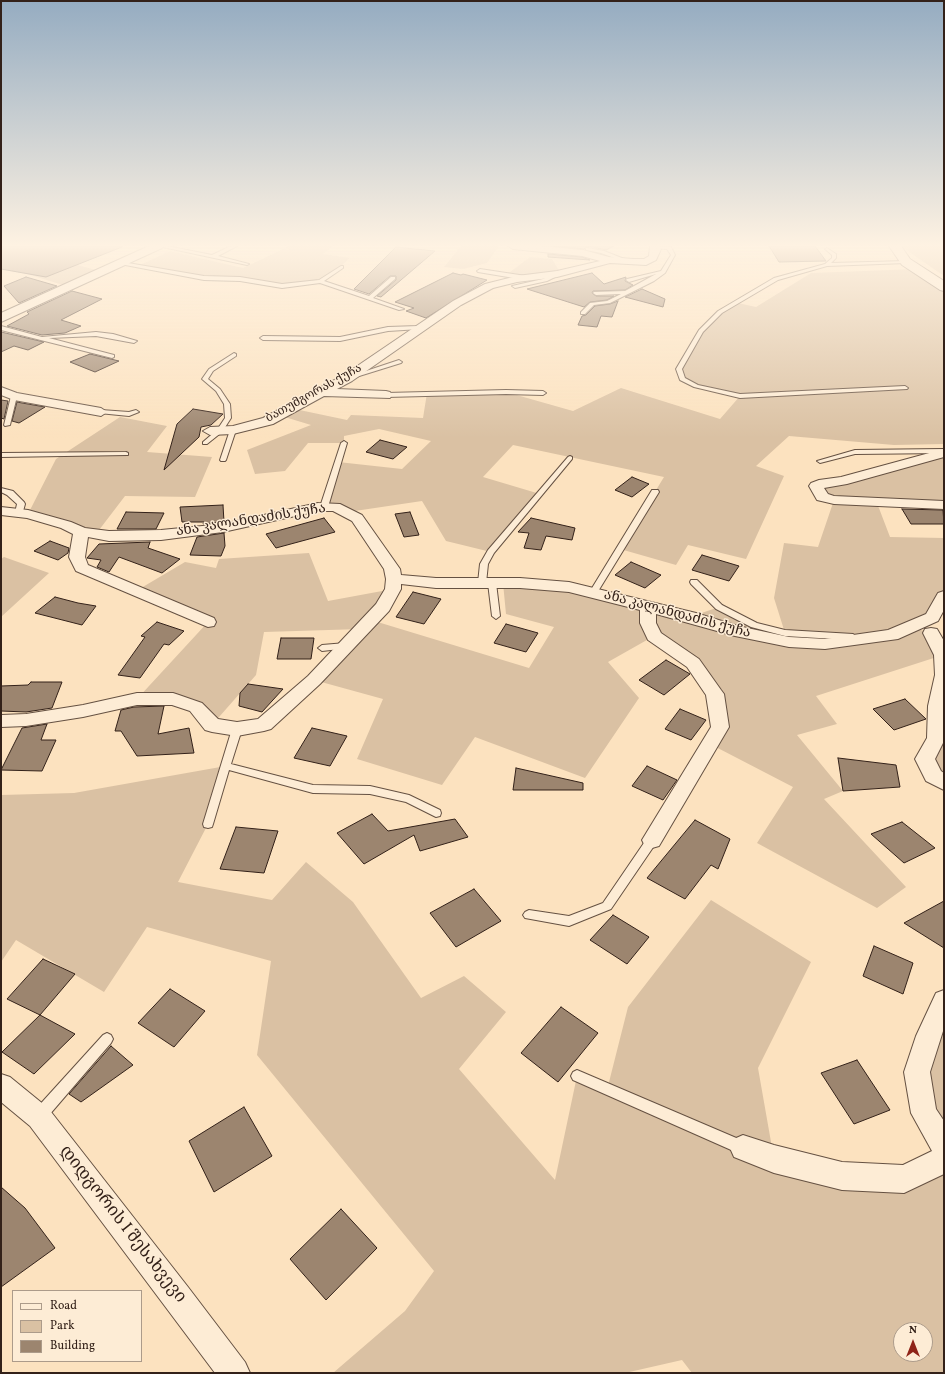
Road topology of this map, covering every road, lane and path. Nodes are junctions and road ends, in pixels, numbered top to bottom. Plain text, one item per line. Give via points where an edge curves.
1 (20, 310) edge
2 (447, 310) edge
3 (586, 310) edge
4 (723, 310) edge
5 (583, 314) dead end
6 (7, 316) edge
7 (1, 328) edge
8 (418, 328) junction
9 (36, 337) junction
10 (263, 338) dead end
11 (134, 341) dead end
12 (234, 355) dead end
13 (112, 356) dead end
14 (399, 362) dead end
15 (348, 378) junction
16 (905, 388) dead end
17 (1, 391) edge
18 (319, 392) junction
19 (543, 393) dead end
20 (386, 395) joint
21 (14, 396) junction
22 (101, 412) joint
23 (136, 412) dead end
24 (7, 425) dead end
25 (233, 430) junction
26 (215, 431) junction
27 (205, 443) dead end
28 (344, 443) dead end
29 (944, 452) edge
30 (126, 454) dead end
31 (1, 455) edge
32 (570, 458) dead end
33 (223, 460) dead end
34 (820, 461) dead end
35 (1, 490) edge
36 (655, 492) dead end
37 (944, 506) edge
38 (324, 507) junction
39 (1, 511) edge
40 (19, 513) junction
41 (82, 532) junction
42 (394, 579) junction
43 (694, 582) dead end
44 (487, 583) junction
45 (593, 593) junction
46 (944, 596) edge
47 (648, 607) junction
48 (496, 616) dead end
49 (208, 622) dead end
50 (910, 626) junction
51 (938, 635) edge
52 (874, 638) junction
53 (346, 646) junction
54 (322, 648) dead end
55 (1, 720) edge
56 (236, 729) junction
57 (226, 766) junction
58 (944, 783) edge
59 (436, 813) dead end
60 (208, 824) dead end
61 (652, 840) joint
62 (529, 915) dead end
63 (943, 1003) edge
64 (107, 1039) dead end
65 (577, 1076) dead end
66 (1, 1086) edge
67 (39, 1117) junction
68 (944, 1146) edge
69 (743, 1148) joint
70 (944, 1160) edge
71 (234, 1373) edge

1 - 6 street
2 - 8 street, ბათუმგორას ქუჩა
3 - 5 lane
4 - 16 lane via 701,331 679,369 682,379 696,386 713,392 740,396
7 - 9 lane
8 - 10 lane via 388,329 340,339
8 - 15 street, ბათუმგორას ქუჩა
9 - 11 lane via 96,334
9 - 13 lane
12 - 26 lane via 211,370 205,379 218,390 227,404 228,418
14 - 15 lane
15 - 18 street, ბათუმგორას ქუჩა
17 - 21 street
18 - 20 street
18 - 25 street, ბათუმგორას ქუჩა via 268,421
19 - 20 lane
21 - 22 street
21 - 24 lane
22 - 23 lane
25 - 26 street, ბათუმგორას ქუჩა
25 - 33 lane
26 - 27 lane
28 - 38 lane
29 - 34 lane via 855,452
29 - 37 street via 816,486 822,497 834,500
30 - 31 lane
32 - 44 lane via 491,552 484,564
35 - 40 lane via 10,493 21,504
36 - 45 lane
38 - 41 street, ანა კალანდაძის ქუჩა via 223,528 161,535 109,536
38 - 42 street, ანა კალანდაძის ქუჩა via 335,507 357,518 392,569
39 - 40 street, ანა კალანდაძის ქუჩა
40 - 41 street, ანა კალანდაძის ქუჩა via 66,525
41 - 49 street via 77,557 82,568
42 - 44 street, ანა კალანდაძის ქუჩა via 436,583
42 - 53 street via 393,589 383,607
43 - 52 lane via 719,607 754,625 785,633
44 - 45 street, ანა კალანდაძის ქუჩა via 569,587
44 - 48 lane
45 - 47 street, ანა კალანდაძის ქუჩა
46 - 50 street, ანა კალანდაძის ქუჩა via 932,616
47 - 52 street, ანა კალანდაძის ქუჩა via 735,631 788,642 825,644
47 - 61 street via 648,623 654,636 693,663 715,694 720,727
50 - 51 street
50 - 52 street, ანა კალანდაძის ქუჩა via 892,635
51 - 58 street via 943,655 944,676 937,706 936,738 925,759 933,776
53 - 54 lane
53 - 56 street via 314,680 264,724
55 - 56 street via 34,719 137,699 173,699 196,707 212,725
56 - 57 lane
57 - 59 lane via 312,789 370,790 409,800
57 - 60 lane
61 - 62 lane via 608,906 569,921
63 - 68 street via 928,1036 917,1072 924,1113
64 - 67 lane
65 - 69 lane
66 - 67 street, დიდგორის I შესახვევი
67 - 71 street, დიდგორის I შესახვევი
69 - 70 street via 774,1160 842,1176 904,1179

